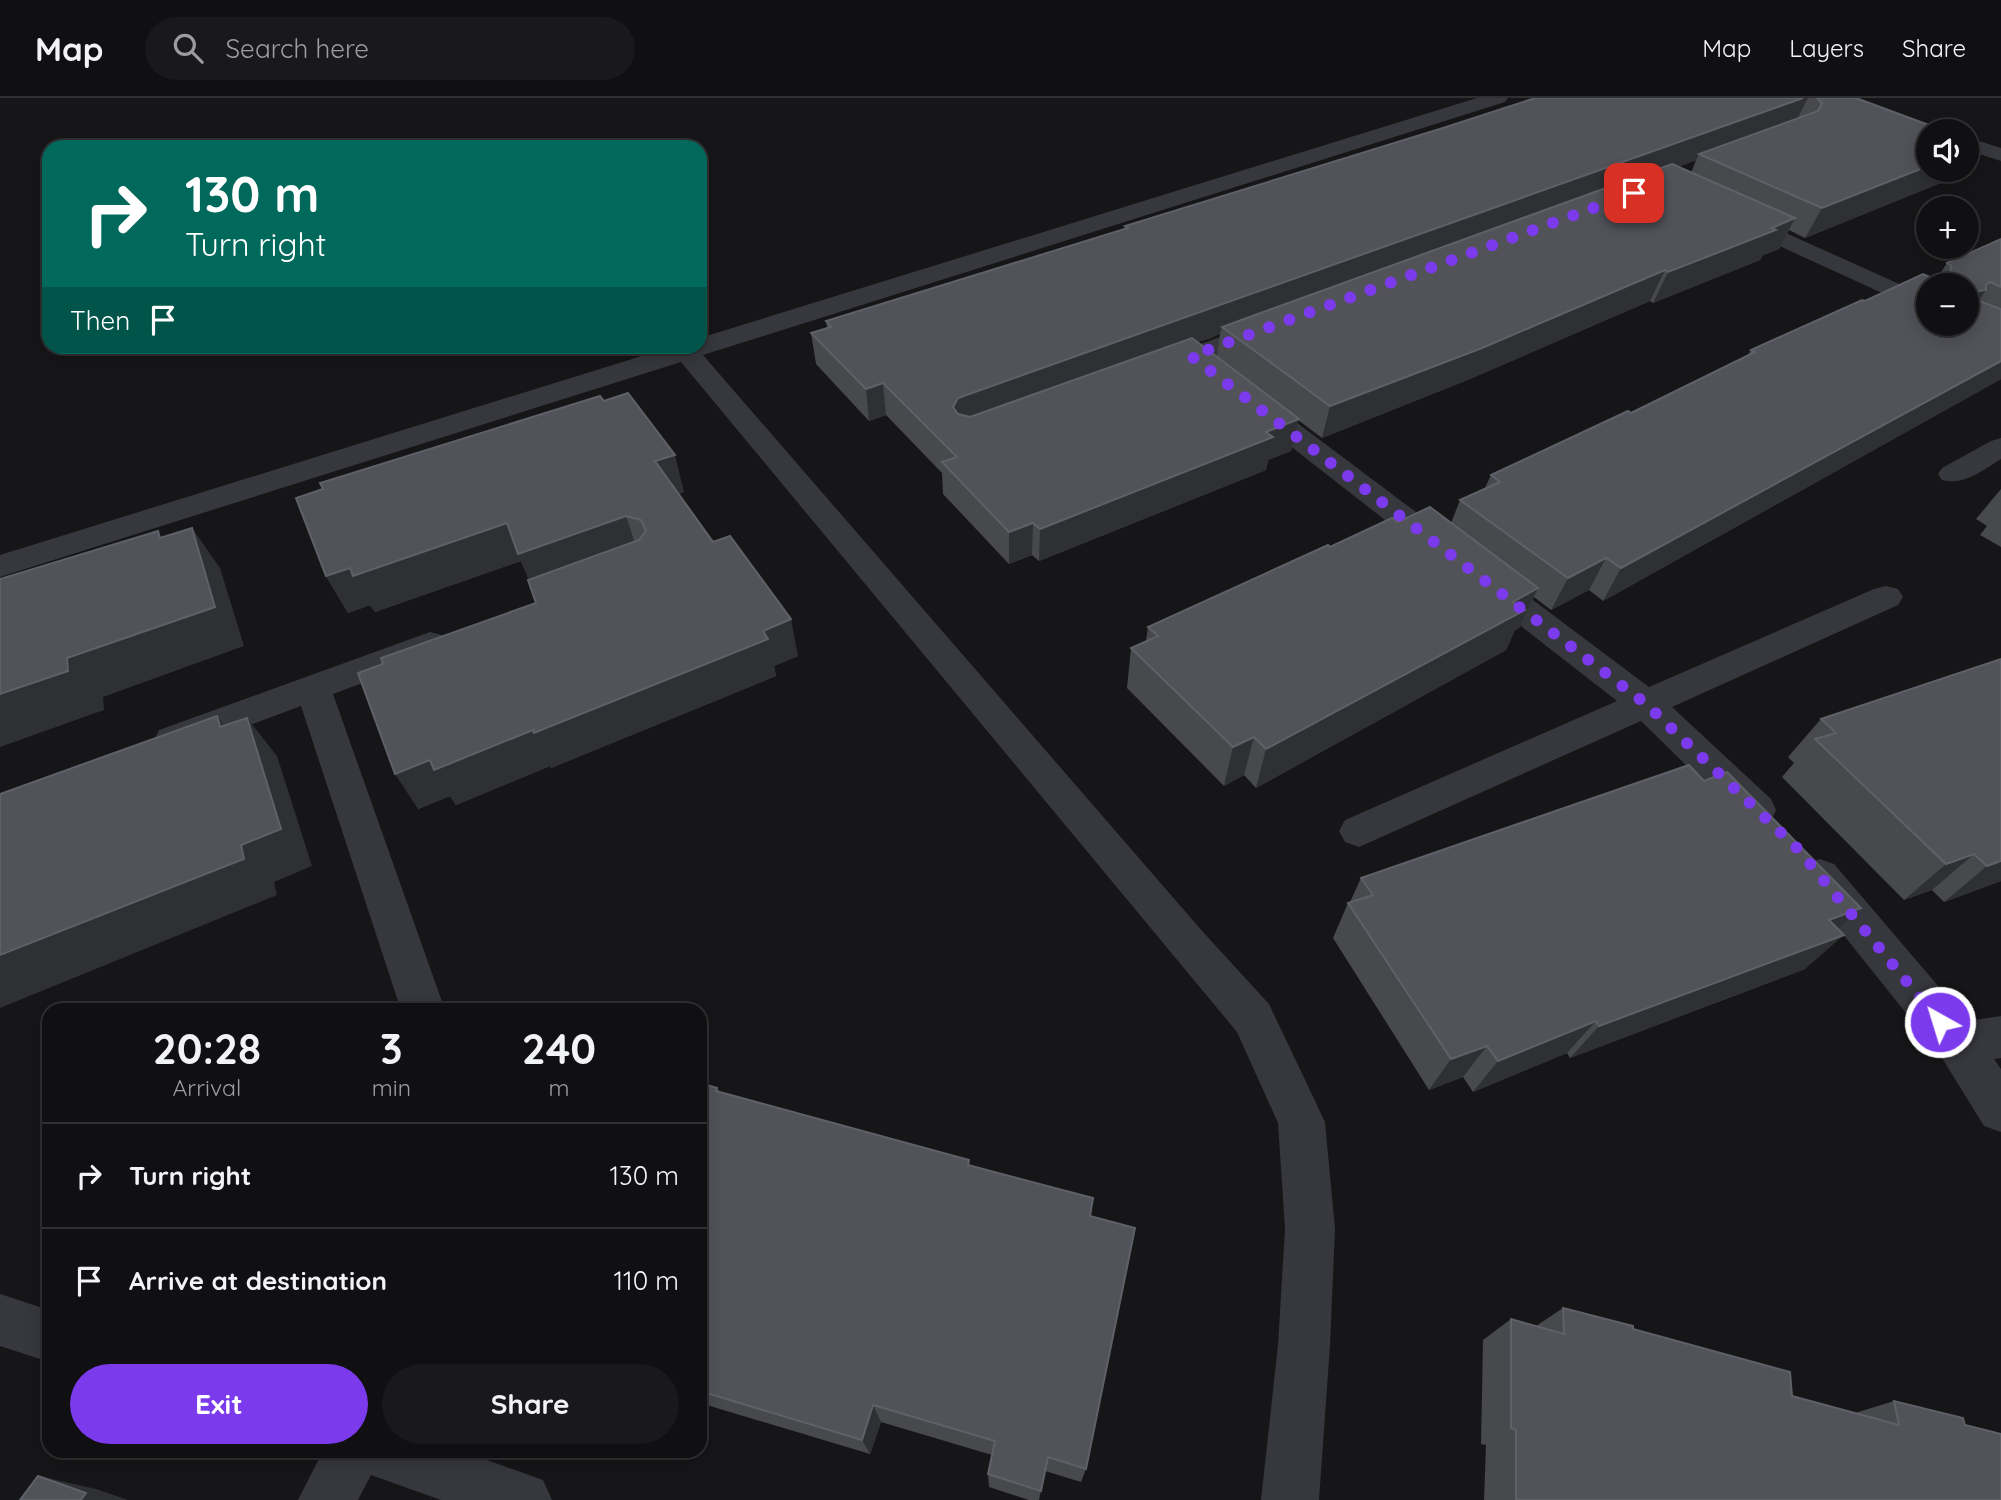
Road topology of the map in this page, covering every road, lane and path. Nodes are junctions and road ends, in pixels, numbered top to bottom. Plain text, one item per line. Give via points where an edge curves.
1 (1498, 98) edge
2 (1979, 147) edge
3 (2001, 155) edge
4 (1709, 205) edge
5 (1916, 300) edge
6 (1295, 318) edge
7 (707, 345) edge
8 (680, 354) edge
9 (688, 354) edge
10 (1191, 356) junction
11 (1139, 376) edge
12 (2001, 447) edge
13 (1953, 474) dead end
14 (0, 566) edge
15 (1886, 597) dead end
16 (456, 634) edge
17 (313, 687) junction
18 (1646, 704) junction
19 (144, 751) edge
20 (1359, 831) dead end
21 (421, 1003) edge
22 (2001, 1037) edge
23 (1958, 1043) junction
24 (2001, 1110) edge
25 (0, 1320) edge
26 (42, 1334) edge
27 (350, 1458) edge
28 (401, 1458) edge
29 (327, 1500) edge
30 (523, 1500) edge
31 (1290, 1500) edge

1 - 7 street
2 - 3 street
4 - 5 street
6 - 10 street
8 - 14 street
9 - 31 street via 1253,1018 1301,1122 1310,1229
10 - 11 street
10 - 18 street
12 - 13 street
15 - 18 street
16 - 17 street
17 - 19 street
17 - 21 street
18 - 20 street
18 - 23 street via 1789,840
22 - 23 street
23 - 24 street
25 - 26 street
27 - 29 street
28 - 30 street

